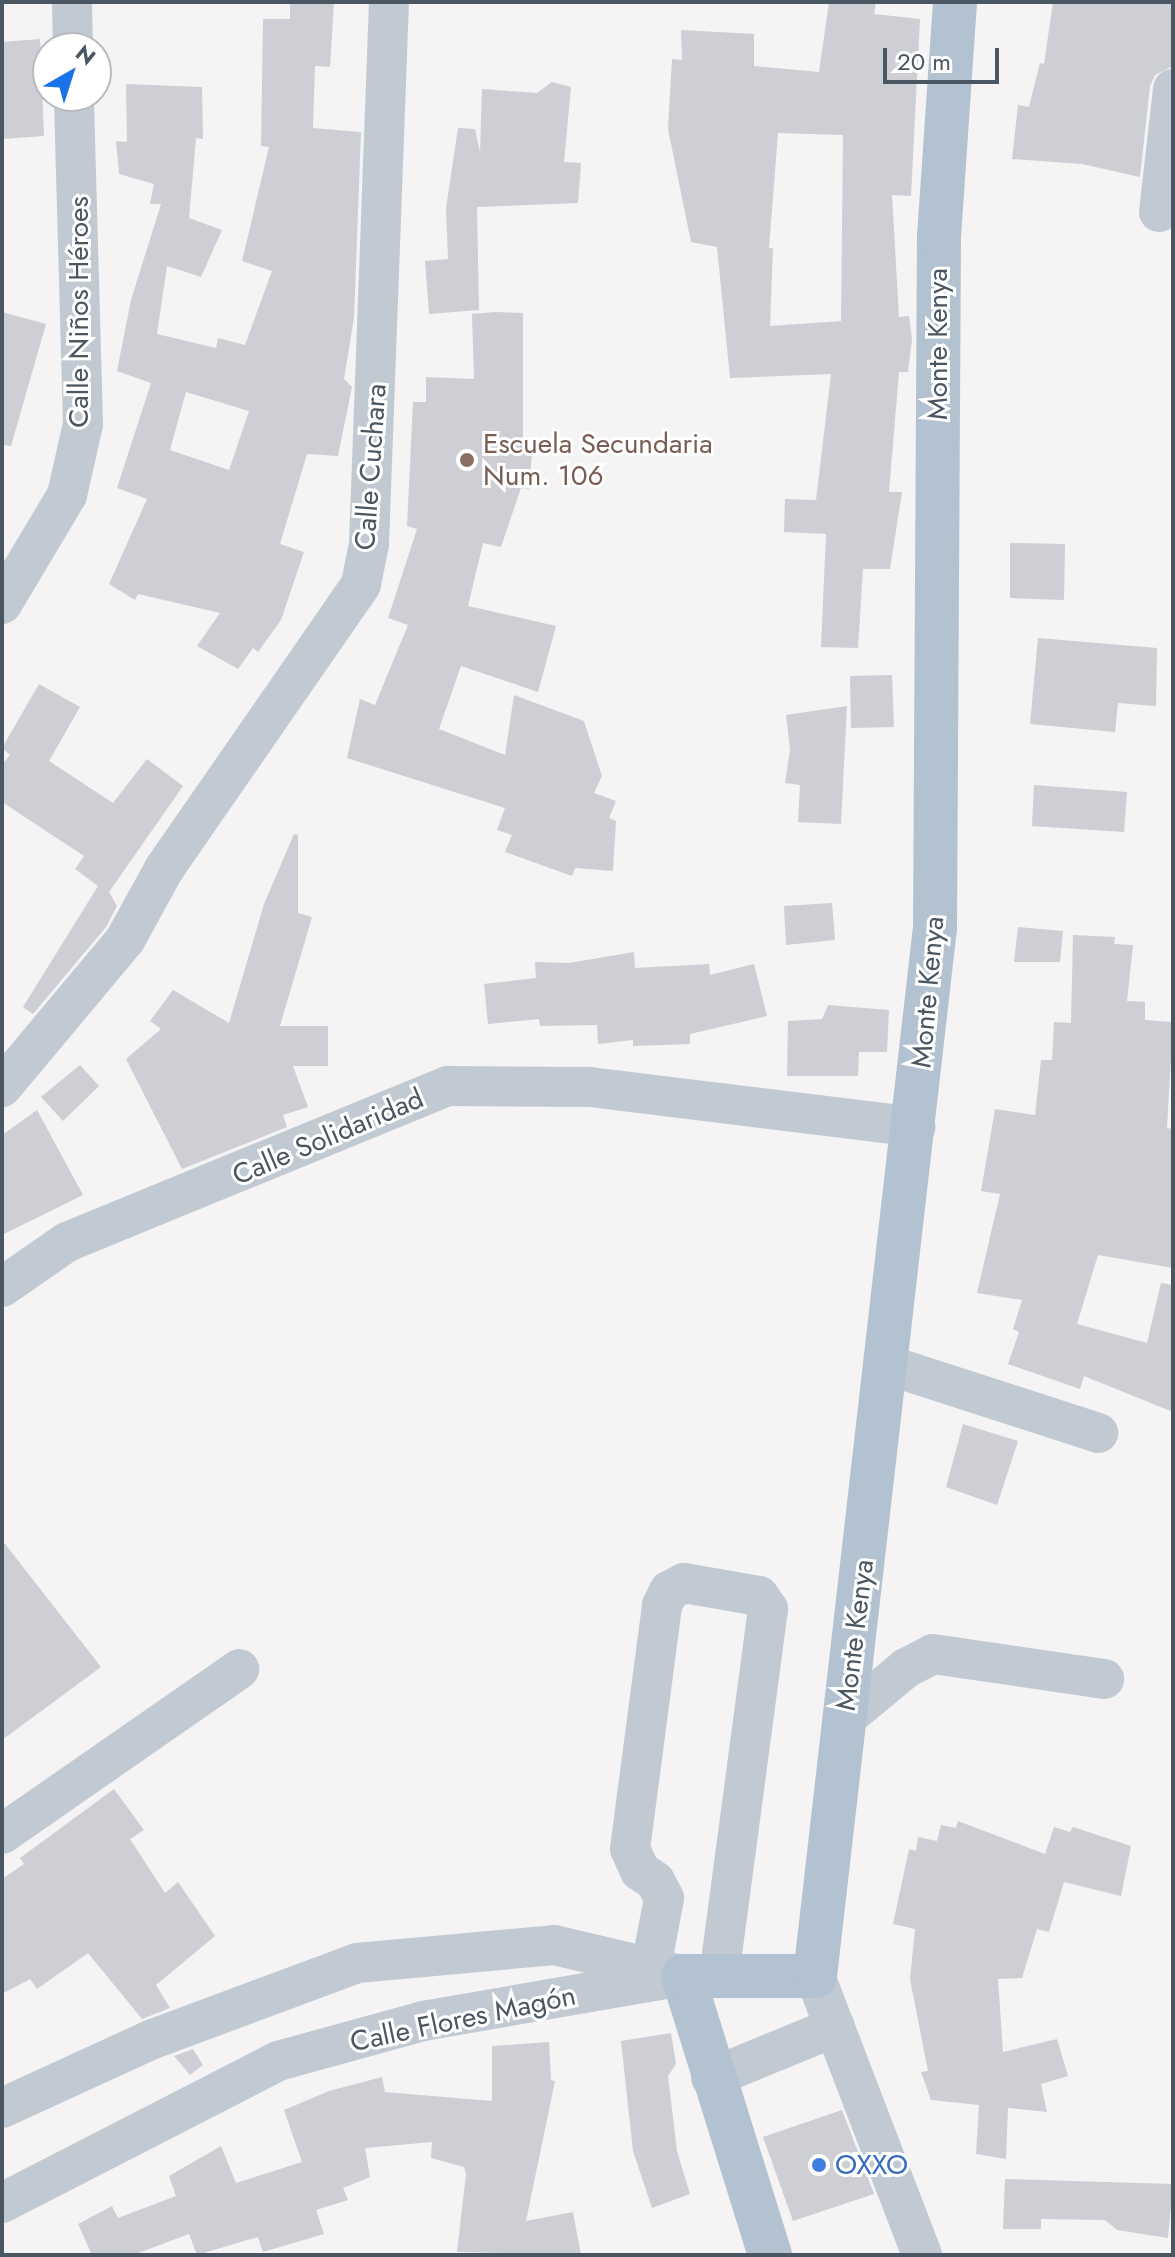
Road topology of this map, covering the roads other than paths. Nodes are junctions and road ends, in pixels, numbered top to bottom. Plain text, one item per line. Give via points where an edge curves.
1 (72, 2) edge
2 (389, 2) edge
3 (955, 2) edge
4 (73, 32) edge
5 (1173, 89) edge
6 (74, 112) edge
7 (1159, 212) dead end
8 (2, 604) edge
9 (2, 1087) edge
10 (916, 1127) junction
11 (2, 1287) edge
12 (888, 1365) junction
13 (1098, 1433) dead end
14 (239, 1669) dead end
15 (1104, 1679) dead end
16 (846, 1718) junction
17 (2, 1834) edge
18 (684, 1973) junction
19 (815, 1976) junction
20 (835, 2027) junction
21 (711, 2078) junction
22 (2, 2108) edge
23 (2, 2203) edge
24 (770, 2255) edge
25 (922, 2255) edge

1 - 4 street
2 - 9 street, Calle Cuchara via 369,529 361,584 164,869 125,940
3 - 10 main road, Monte Kenya via 939,237 935,928
5 - 7 street
6 - 8 street, Calle Niños Héroes via 83,424 67,495
10 - 11 street, Calle Solidaridad via 590,1087 448,1086 67,1242
10 - 12 main road, Monte Kenya
12 - 13 street
12 - 16 main road, Monte Kenya
14 - 17 street
15 - 16 street via 933,1654 906,1668
16 - 19 main road, Monte Kenya
18 - 18 street via 768,1609 759,1596 684,1583 669,1591 662,1605 630,1849 640,1871 655,1881 664,1898
18 - 19 main road, Calle Flores Magón
18 - 21 main road
18 - 22 street via 554,1945 357,1963 153,2039
18 - 23 street, Calle Flores Magón via 423,2021 278,2061
19 - 20 street
20 - 21 street
20 - 25 street
21 - 24 main road

